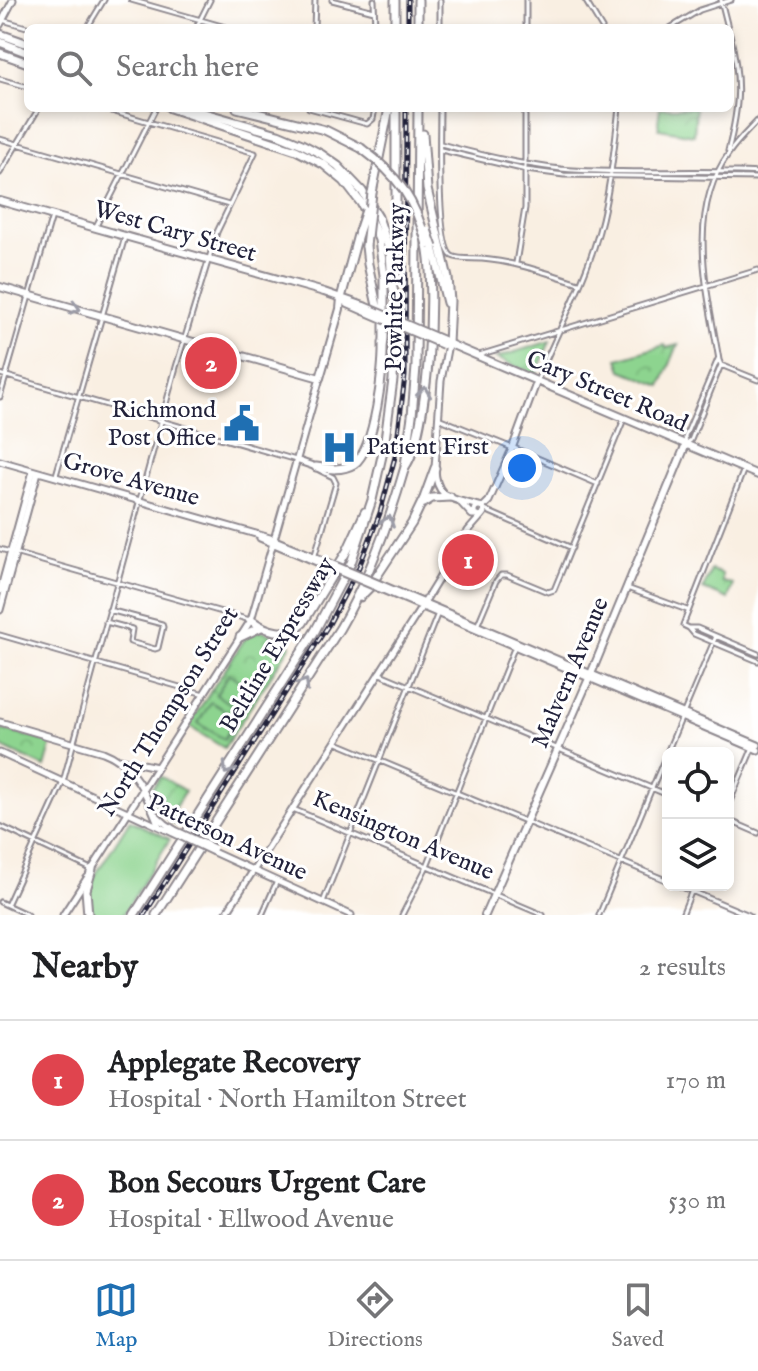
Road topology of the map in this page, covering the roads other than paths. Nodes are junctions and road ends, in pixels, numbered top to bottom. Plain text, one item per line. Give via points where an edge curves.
1 (13, 0) edge
2 (104, 0) edge
3 (131, 0) edge
4 (210, 0) edge
5 (315, 0) edge
6 (332, 0) edge
7 (374, 0) edge
8 (395, 0) edge
9 (418, 0) edge
10 (440, 0) edge
11 (526, 0) edge
12 (585, 0) edge
13 (731, 0) edge
14 (721, 1) edge
15 (374, 11) junction
16 (200, 20) junction
17 (1, 21) edge
18 (89, 24) edge
19 (198, 24) edge
20 (214, 24) edge
21 (314, 24) edge
22 (375, 24) edge
23 (395, 24) edge
24 (418, 24) edge
25 (440, 24) edge
26 (526, 24) edge
27 (600, 24) edge
28 (677, 24) edge
29 (727, 24) edge
30 (24, 27) edge
31 (0, 34) edge
32 (0, 42) edge
33 (24, 43) edge
34 (24, 51) edge
35 (734, 52) edge
36 (0, 54) edge
37 (24, 63) edge
38 (0, 79) edge
39 (24, 86) edge
40 (37, 112) edge
41 (116, 112) edge
42 (154, 112) edge
43 (182, 112) edge
44 (200, 112) edge
45 (253, 112) edge
46 (322, 112) edge
47 (374, 112) edge
48 (388, 112) edge
49 (396, 112) edge
50 (420, 112) edge
51 (420, 112) edge
52 (440, 112) edge
53 (525, 112) edge
54 (618, 112) edge
55 (758, 120) edge
56 (149, 121) junction
57 (739, 131) junction
58 (0, 139) edge
59 (441, 144) junction
60 (18, 145) junction
61 (441, 150) junction
62 (728, 154) junction
63 (525, 165) junction
64 (526, 170) junction
65 (611, 170) junction
66 (0, 173) edge
67 (122, 174) junction
68 (717, 175) junction
69 (758, 175) edge
70 (610, 176) junction
71 (372, 193) junction
72 (0, 201) edge
73 (229, 205) junction
74 (52, 216) junction
75 (95, 228) junction
76 (125, 237) junction
77 (430, 246) junction
78 (208, 261) junction
79 (516, 264) junction
80 (758, 270) edge
81 (579, 283) junction
82 (707, 286) junction
83 (0, 287) edge
84 (29, 295) junction
85 (341, 298) junction
86 (396, 301) junction
87 (102, 316) junction
88 (450, 317) junction
89 (558, 331) junction
90 (185, 340) junction
91 (445, 343) junction
92 (383, 348) junction
93 (476, 356) junction
94 (718, 358) junction
95 (721, 365) junction
96 (0, 374) edge
97 (6, 376) junction
98 (320, 378) junction
99 (758, 380) edge
100 (537, 381) junction
101 (0, 397) edge
102 (79, 397) junction
103 (438, 418) junction
104 (624, 419) junction
105 (162, 420) junction
106 (686, 444) junction
107 (512, 447) junction
108 (296, 460) junction
109 (0, 461) edge
110 (316, 467) junction
111 (405, 467) junction
112 (435, 468) junction
113 (744, 469) junction
114 (35, 472) junction
115 (758, 475) edge
116 (56, 477) junction
117 (598, 484) junction
118 (450, 497) junction
119 (372, 500) junction
120 (139, 501) junction
121 (461, 502) junction
122 (420, 508) junction
123 (479, 512) junction
124 (471, 526) junction
125 (273, 542) junction
126 (572, 548) junction
127 (0, 549) edge
128 (13, 552) junction
129 (314, 559) junction
130 (117, 582) junction
131 (627, 588) junction
132 (0, 591) edge
133 (356, 601) junction
134 (422, 605) junction
135 (0, 610) edge
136 (109, 610) junction
137 (688, 611) junction
138 (439, 612) junction
139 (251, 620) junction
140 (106, 622) junction
141 (261, 627) junction
142 (476, 628) junction
143 (689, 628) junction
144 (0, 635) edge
145 (716, 636) junction
146 (240, 637) junction
147 (713, 642) junction
148 (515, 644) junction
149 (758, 654) edge
150 (758, 661) edge
151 (95, 662) junction
152 (378, 673) junction
153 (590, 676) junction
154 (410, 685) junction
155 (204, 694) junction
156 (683, 715) junction
157 (485, 717) junction
158 (0, 722) edge
159 (335, 742) junction
160 (73, 743) junction
161 (756, 746) edge
162 (558, 748) junction
163 (0, 753) edge
164 (118, 758) junction
165 (379, 761) junction
166 (157, 767) junction
167 (63, 782) junction
168 (652, 788) junction
169 (143, 790) junction
170 (456, 792) junction
171 (662, 792) edge
172 (734, 793) edge
173 (293, 809) junction
174 (129, 812) junction
175 (153, 813) junction
176 (526, 821) junction
177 (734, 823) edge
178 (0, 826) edge
179 (159, 826) junction
180 (174, 832) junction
181 (758, 833) edge
182 (350, 834) junction
183 (35, 843) junction
184 (621, 862) junction
185 (427, 866) junction
186 (92, 869) junction
187 (253, 871) junction
188 (662, 879) edge
189 (277, 881) junction
190 (692, 891) joint
191 (494, 895) junction
192 (0, 902) edge
193 (323, 902) junction
194 (7, 905) junction
195 (28, 915) edge
196 (63, 915) edge
197 (88, 915) edge
198 (134, 915) edge
199 (156, 915) edge
200 (225, 915) edge
201 (262, 915) edge
202 (351, 915) edge
203 (402, 915) edge
204 (485, 915) edge
205 (543, 915) edge
206 (599, 915) edge
207 (682, 915) edge
208 (749, 915) edge

1 - 17 main road
2 - 18 street
3 - 16 street
4 - 16 street
5 - 21 street
6 - 15 street
7 - 15 street
8 - 23 highway
9 - 24 highway
10 - 25 street
11 - 26 street
12 - 27 street
13 - 14 street
14 - 28 street
14 - 29 street
15 - 22 street
16 - 19 street
16 - 20 street
17 - 30 street
31 - 33 highway
32 - 34 highway
35 - 57 street
36 - 37 highway
38 - 39 street
40 - 60 street
41 - 56 street
42 - 56 street
43 - 92 highway via 296,150 350,188 382,250
44 - 86 highway, Beltline Expressway via 291,139 345,172 382,226
45 - 77 highway, bridge via 325,130 361,148 394,177 415,207
46 - 47 street via 363,124 371,123
48 - 71 highway
49 - 86 highway, Powhite Parkway
50 - 88 highway
51 - 111 highway, Powhite Parkway via 416,367
52 - 59 street
53 - 63 street
54 - 65 street
55 - 57 street
56 - 67 street
56 - 73 street via 255,153
57 - 62 street
57 - 62 street
58 - 60 street
59 - 61 street
59 - 63 street
60 - 66 street
60 - 67 street
61 - 64 street
61 - 79 street via 441,217 448,252
62 - 68 street
63 - 64 street
63 - 65 street
64 - 70 street
64 - 79 street
65 - 68 street
65 - 70 street
67 - 73 street
67 - 75 street
68 - 69 street
68 - 70 street
68 - 82 street via 703,227
70 - 81 street via 598,234
71 - 85 highway, bridge
71 - 92 highway, bridge via 366,246
72 - 74 main road, West Cary Street
73 - 78 street
74 - 75 main road, West Cary Street
74 - 84 street
75 - 76 main road, West Cary Street
76 - 78 main road, West Cary Street
76 - 87 street
77 - 88 highway
111 -> 77 highway, Beltline Expressway via 415,444 425,387
78 - 85 main road, West Cary Street
78 - 90 street
79 - 81 street
80 - 82 street
81 - 89 street
82 - 89 street
82 - 94 street
83 - 84 main road
84 -> 87 main road
84 - 97 street
85 - 91 main road, West Cary Street, bridge
85 - 98 main road
86 - 119 highway, Beltline Expressway via 391,407
87 - 90 main road
87 - 102 street
88 - 91 highway
89 - 93 street
89 - 100 street
90 - 98 main road
90 - 105 street
91 - 93 main road, Cary Street Road
91 - 103 main road
92 - 110 highway via 377,405 362,454 343,468
93 - 100 main road, Cary Street Road
94 - 95 street
94 - 106 street
95 - 99 street
95 - 106 street
96 - 97 street
97 - 101 street
97 - 102 street
98 - 108 main road, North Thompson Street
100 - 104 main road, Cary Street Road
100 - 107 main road
102 - 105 street
102 - 116 street
103 - 107 street
103 - 112 main road
104 - 106 main road, Cary Street Road
104 - 117 street
105 - 108 street
105 - 120 street
106 - 113 main road, Cary Street Road
106 - 131 main road, Malvern Avenue
107 - 117 street
107 - 123 main road
108 - 110 main road
108 - 125 main road, North Thompson Street
109 - 114 main road, Grove Avenue
110 - 129 street via 336,483
133 -> 111 highway, Beltline Expressway
112 - 118 main road via 438,488
112 - 122 highway
113 - 115 main road, Cary Street Road
113 - 137 street
114 - 116 main road, Grove Avenue
114 - 128 main road
116 - 120 main road, Grove Avenue
117 - 126 street
118 - 121 main road
118 - 122 highway via 432,498
119 - 141 highway via 307,619 286,632
119 -> 198 highway, Beltline Expressway via 351,563 315,631
120 - 125 main road, Grove Avenue
120 - 130 street
121 - 123 main road
121 - 123 main road
122 - 133 highway
123 - 124 main road
123 - 124 main road
123 - 126 street
124 - 134 main road
125 - 129 main road, Grove Avenue
125 - 139 main road, North Thompson Street
126 - 142 street via 552,592 501,575
127 - 128 street
128 - 130 street
128 - 132 main road
128 - 135 main road
129 - 134 main road, Grove Avenue, bridge
130 - 136 street
130 - 139 street
131 - 137 street
131 - 153 main road, Malvern Avenue
199 -> 133 highway, Beltline Expressway
134 - 138 main road, Grove Avenue
134 - 152 main road
136 - 140 street
136 - 140 street via 163,625 158,648 130,642 132,629
137 - 143 street via 683,625
138 - 142 main road, Grove Avenue
138 - 154 street
139 - 141 highway
139 - 146 main road, North Thompson Street
140 - 151 street
141 - 146 highway
142 - 148 main road, Grove Avenue
143 - 145 street
143 - 147 street
144 - 151 street
145 - 147 street
145 - 149 street
146 - 155 main road, North Thompson Street
147 - 150 street
147 - 156 street
148 - 153 main road, Grove Avenue
148 - 157 street
151 - 155 street
151 - 160 street
152 - 154 street
152 - 159 main road
153 - 156 main road, Grove Avenue
153 - 162 main road, Malvern Avenue
154 - 157 street
154 - 165 street
155 - 166 main road, North Thompson Street
156 - 161 main road, Grove Avenue
156 - 168 street
157 - 162 street
157 - 170 street
158 - 160 main road
159 - 165 street
159 - 173 main road
160 - 164 main road
160 - 167 street
161 - 172 street
162 - 168 street
162 - 176 main road, Malvern Avenue
163 - 167 main road, Patterson Avenue
164 - 166 main road
164 - 169 main road
165 - 170 street
165 - 182 street
166 - 169 main road, North Thompson Street
167 - 174 main road, Patterson Avenue
167 - 183 street
168 - 171 street
168 - 184 street
169 - 174 main road, North Thompson Street
169 - 175 main road
170 - 176 street
170 - 185 street
173 - 182 street, Kensington Avenue
173 - 187 main road
174 - 179 main road, Patterson Avenue
174 - 186 main road, North Thompson Street
175 - 179 main road
175 - 180 main road
176 - 184 street
176 - 191 main road, Malvern Avenue
177 - 181 street
178 - 183 street
179 - 180 main road, Patterson Avenue
180 - 187 main road, Patterson Avenue, bridge
182 - 185 street, Kensington Avenue
182 - 193 street
183 - 186 street
183 - 194 street
184 - 188 street
184 - 206 street
185 - 191 street, Kensington Avenue
185 - 203 street
186 - 196 main road, North Thompson Street
186 - 197 highway via 86,890
187 - 189 main road, Patterson Avenue
187 - 200 main road
189 - 193 main road, Patterson Avenue
189 - 201 street
190 - 207 street
190 - 208 street
191 - 204 main road, Malvern Avenue
191 - 205 street, Kensington Avenue
192 - 194 street
193 - 202 main road, Patterson Avenue
194 - 195 street

